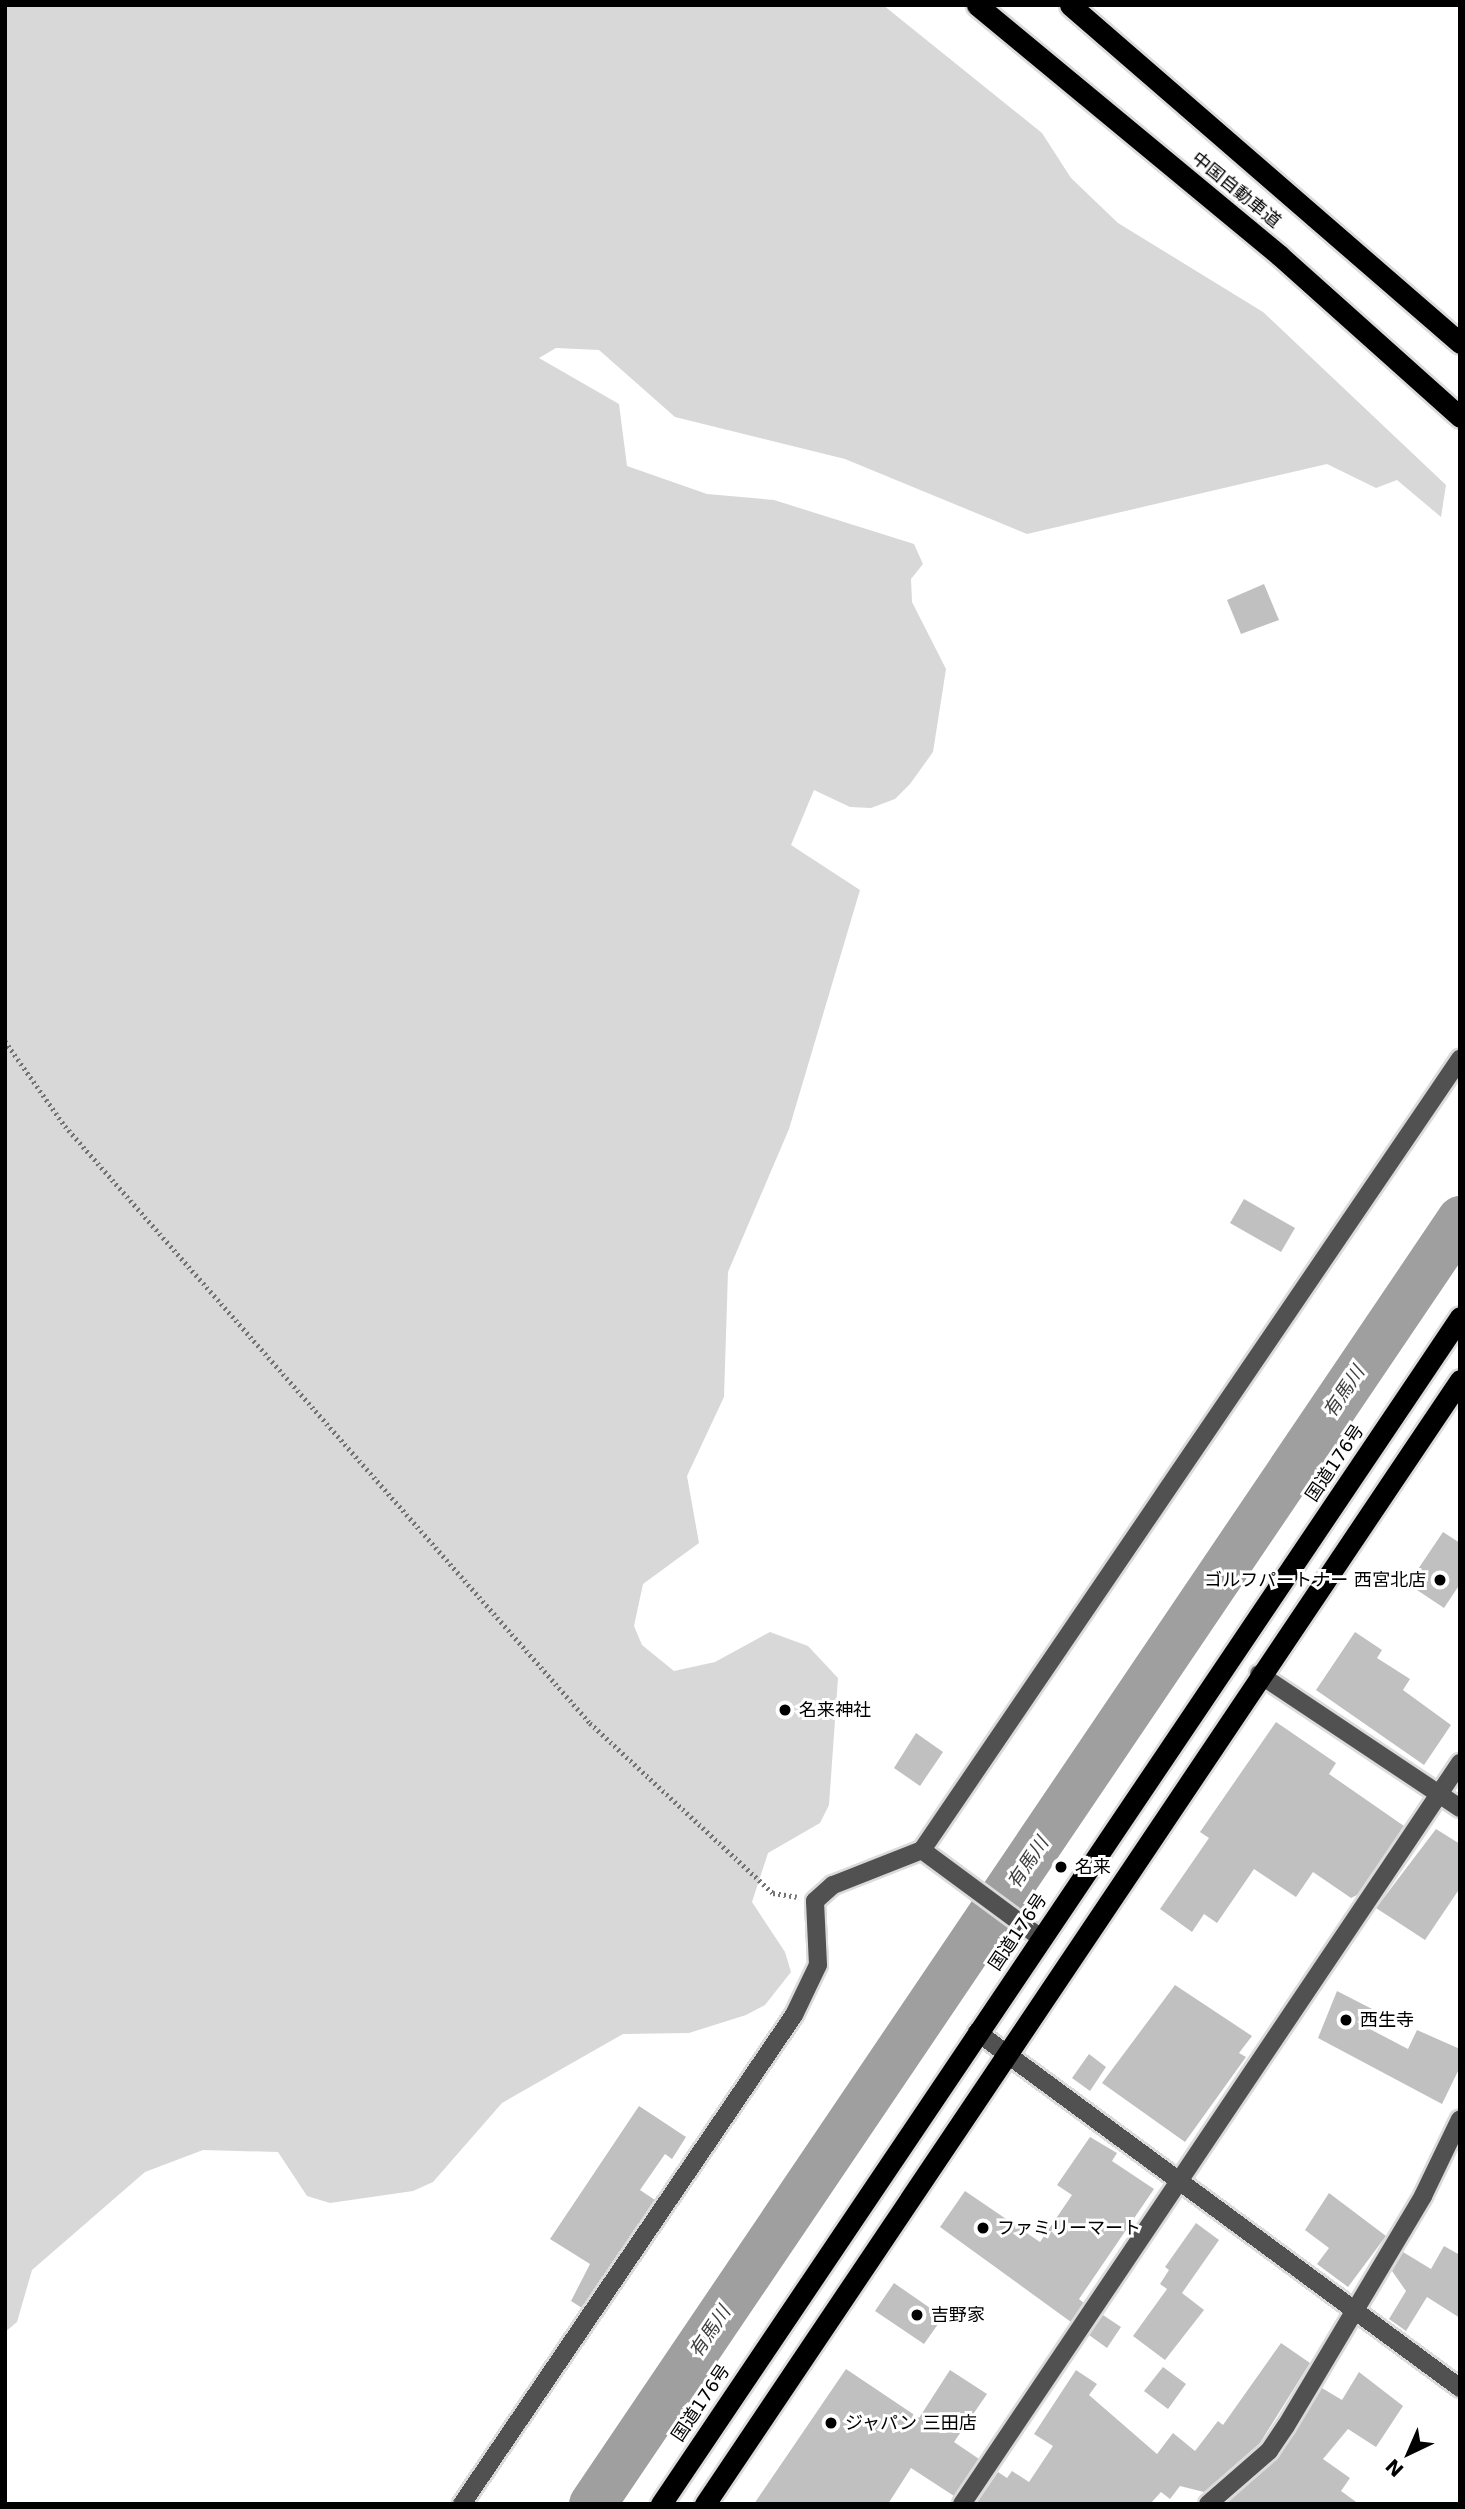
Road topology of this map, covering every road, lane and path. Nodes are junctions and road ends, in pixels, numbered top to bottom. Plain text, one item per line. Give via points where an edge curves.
1 (977, 5) edge
2 (1070, 5) edge
3 (1460, 343) edge
4 (1460, 417) edge
5 (5, 1041) edge
6 (1460, 1059) edge
7 (1460, 1317) edge
8 (1460, 1380) edge
9 (1259, 1674) junction
10 (1460, 1763) edge
11 (1438, 1793) junction
12 (1460, 1808) edge
13 (922, 1850) junction
14 (815, 1901) junction
15 (1041, 1938) junction
16 (977, 2032) junction
17 (1006, 2053) junction
18 (1460, 2119) edge
19 (1180, 2176) junction
20 (1357, 2311) junction
21 (1460, 2388) edge
22 (462, 2504) edge
23 (661, 2504) edge
24 (705, 2504) edge
25 (962, 2504) edge
26 (1208, 2504) edge

1 - 4 highway, 中国自動車道 via 1279,256
2 - 3 highway, 中国自動車道
5 - 14 path via 65,1126 590,1723 773,1893
6 - 13 street
7 - 15 highway, 国道176号
8 - 9 highway
9 - 11 street
9 - 17 highway
10 - 11 street
11 - 12 street
11 - 19 street
13 - 14 street via 834,1885
13 - 15 street
14 - 22 street via 818,1965 794,2015
15 - 16 highway, 国道176号
16 - 17 street
16 - 23 highway, 国道176号
17 - 19 street
17 - 24 highway
18 - 20 street
19 - 20 street
19 - 25 street
20 - 21 street
20 - 26 street via 1269,2451

